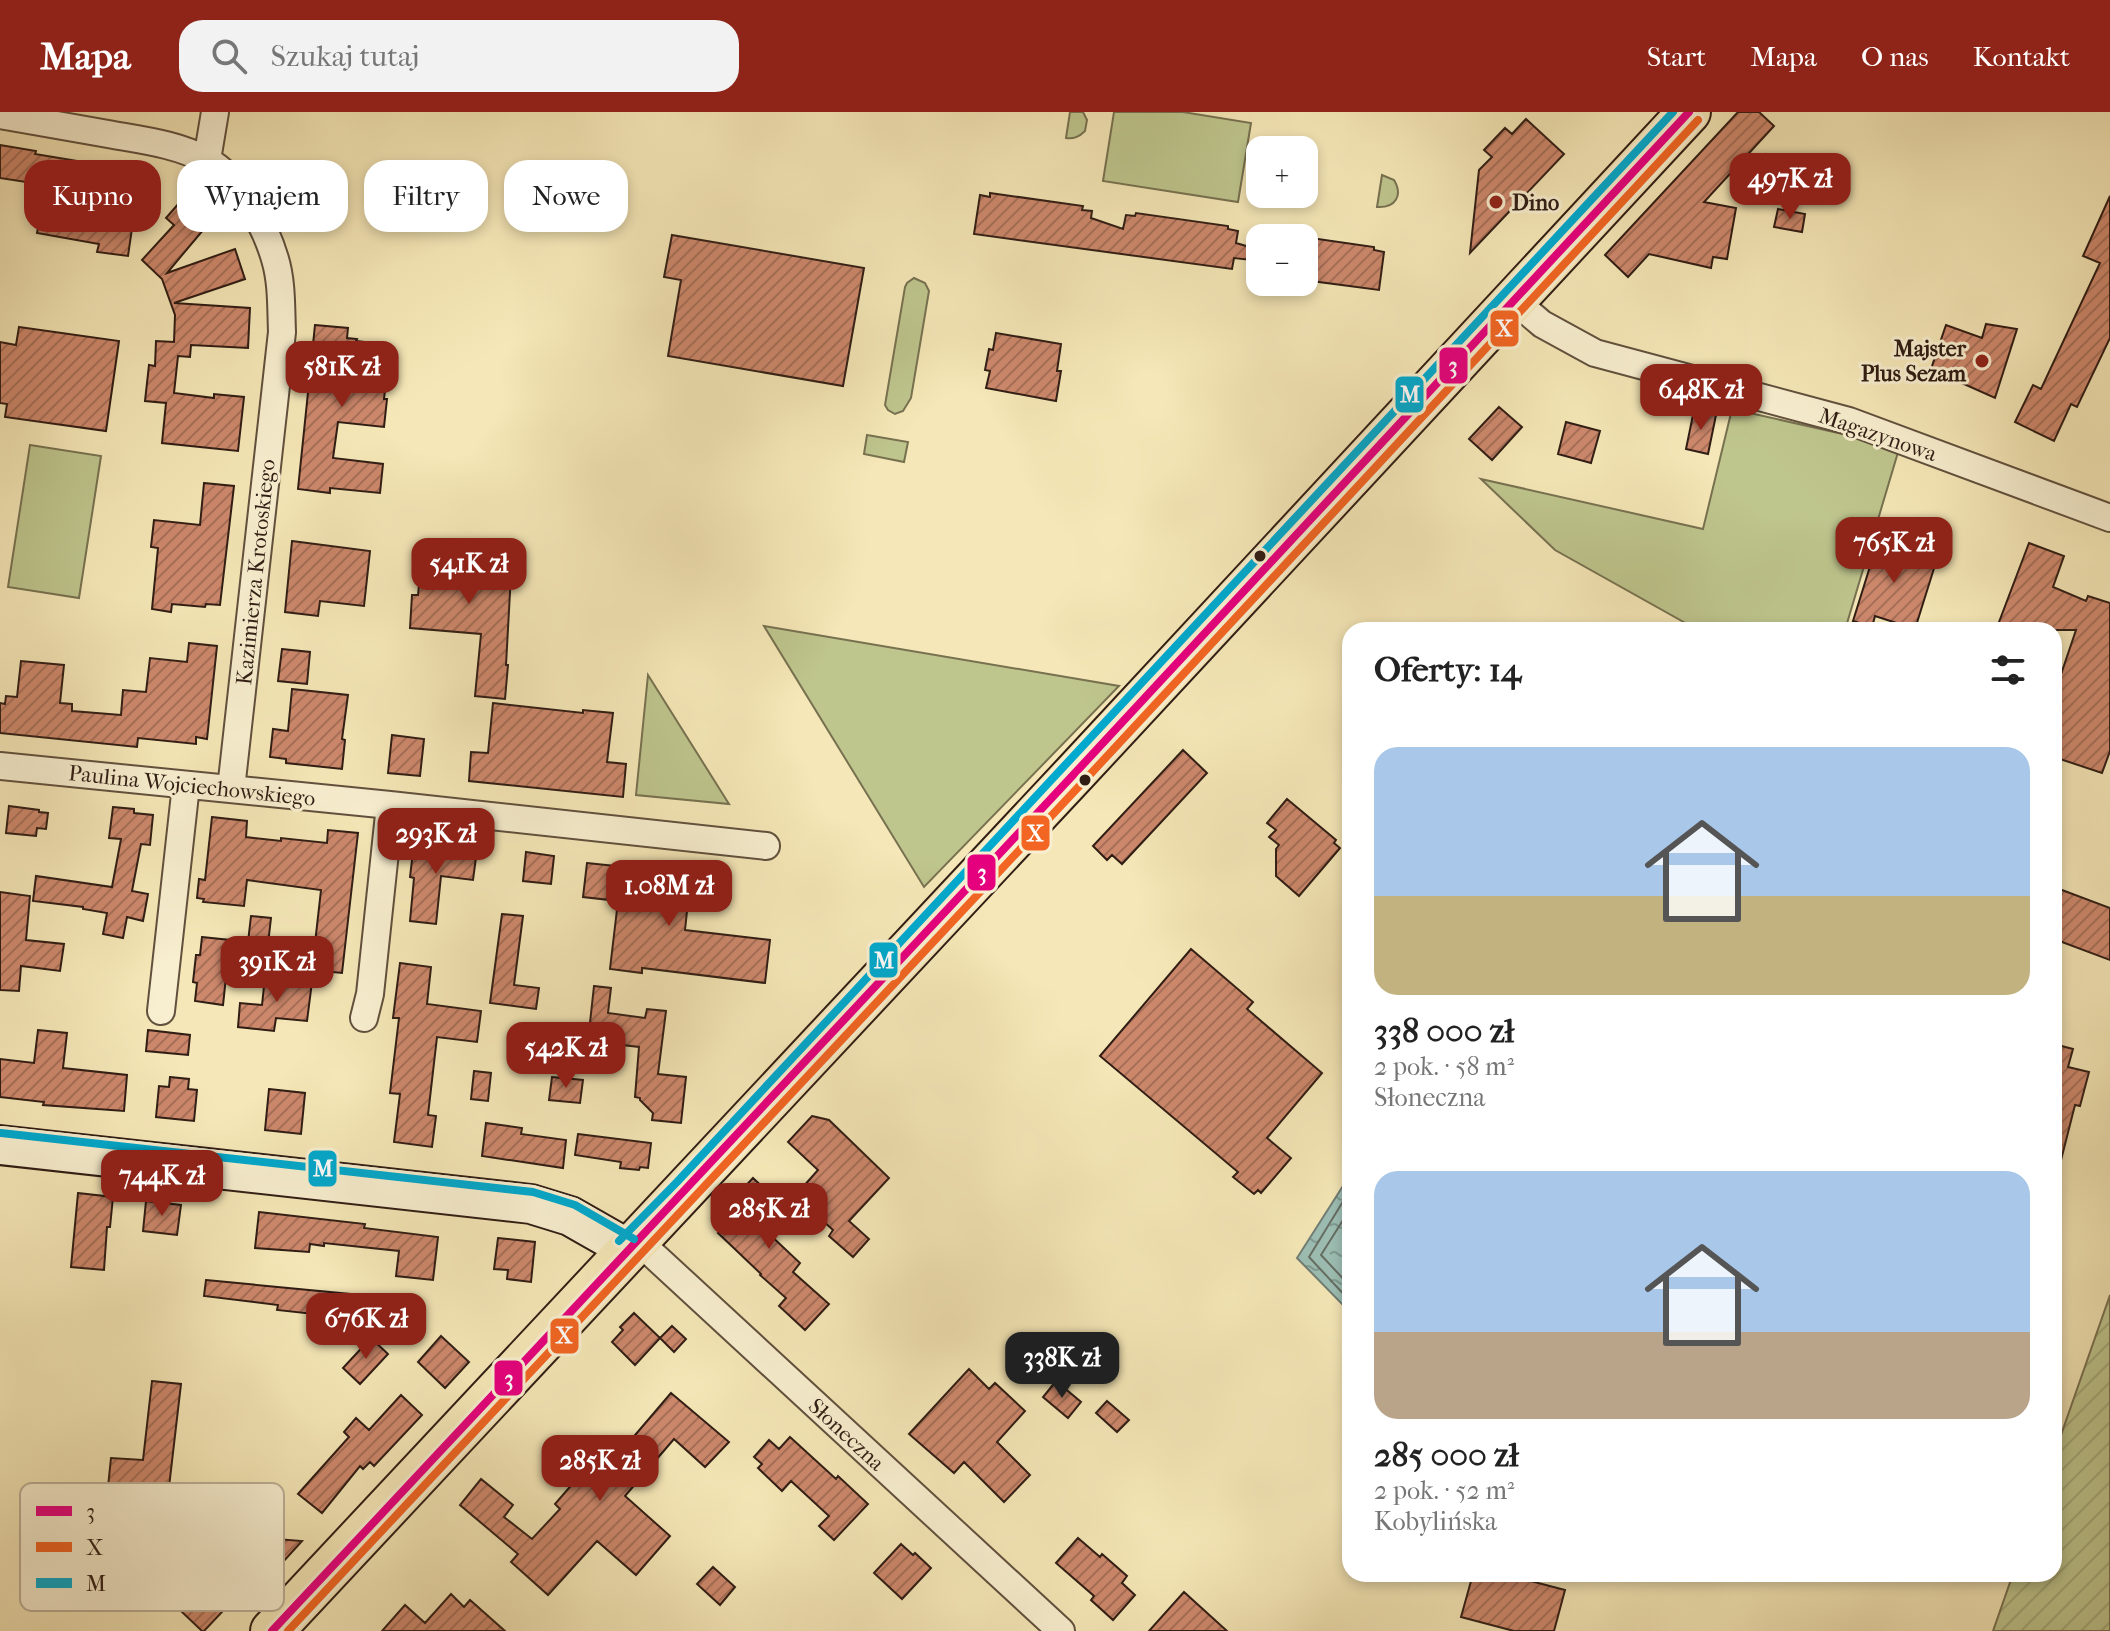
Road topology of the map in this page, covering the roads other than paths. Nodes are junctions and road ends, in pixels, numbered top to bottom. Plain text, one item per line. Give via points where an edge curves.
1 (215, 112) edge
2 (1689, 112) edge
3 (0, 115) edge
4 (207, 160) joint
5 (265, 232) edge
6 (1514, 300) junction
7 (2110, 518) edge
8 (0, 766) edge
9 (186, 785) junction
10 (231, 789) junction
11 (390, 805) junction
12 (766, 846) dead end
13 (161, 1011) dead end
14 (364, 1018) dead end
15 (0, 1145) edge
16 (628, 1249) junction
17 (272, 1631) edge
18 (1061, 1631) edge

1 - 4 street
2 - 6 main road
3 - 4 street, Kazimierza Krotoskiego via 177,147
5 - 10 street, Kazimierza Krotoskiego via 276,261 282,332
6 - 7 street, Magazynowa via 1542,324 1595,353 1849,421
6 - 16 main road
8 - 9 street, Paulina Wojciechowskiego
9 - 10 street, Paulina Wojciechowskiego
9 - 13 street
10 - 11 street, Paulina Wojciechowskiego
11 - 12 street, Paulina Wojciechowskiego
11 - 14 street
15 - 16 street via 531,1204 570,1216
16 - 17 main road
16 - 18 street, Słoneczna via 648,1250

